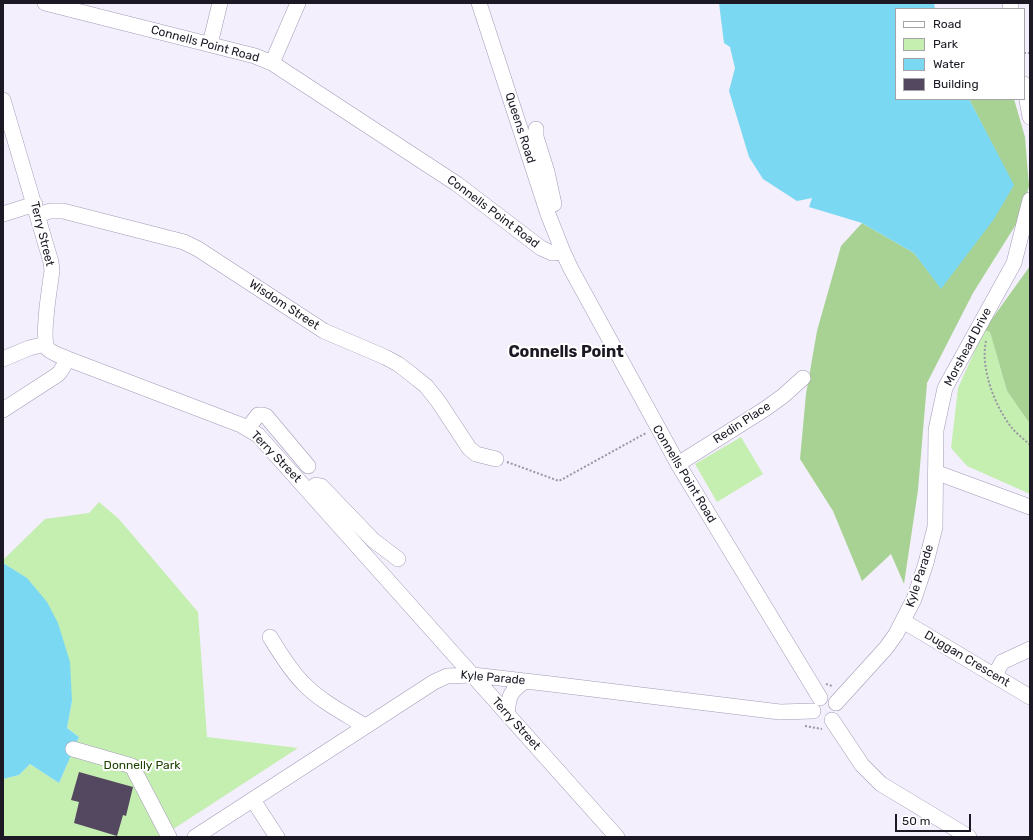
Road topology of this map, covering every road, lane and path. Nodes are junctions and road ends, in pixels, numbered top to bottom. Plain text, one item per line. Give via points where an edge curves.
1 (45, 3) edge
2 (220, 3) edge
3 (298, 3) edge
4 (479, 3) edge
5 (210, 44) junction
6 (272, 64) junction
7 (1025, 90) edge
8 (3, 100) edge
9 (1030, 117) edge
10 (536, 129) dead end
11 (1030, 200) edge
12 (36, 209) junction
13 (3, 214) edge
14 (548, 214) junction
15 (563, 252) junction
16 (986, 339) dead end
17 (46, 344) junction
18 (3, 359) edge
19 (68, 359) junction
20 (803, 378) dead end
21 (3, 410) edge
22 (248, 428) junction
23 (646, 433) dead end
24 (1030, 445) edge
25 (496, 459) joint
26 (678, 464) junction
27 (308, 466) dead end
28 (935, 472) junction
29 (308, 491) junction
30 (1030, 507) edge
31 (398, 559) dead end
32 (903, 621) junction
33 (270, 638) dead end
34 (1030, 649) edge
35 (995, 674) junction
36 (472, 675) junction
37 (525, 681) junction
38 (823, 682) dead end
39 (832, 686) dead end
40 (1030, 697) edge
41 (836, 703) junction
42 (817, 704) junction
43 (507, 713) junction
44 (827, 724) junction
45 (365, 726) junction
46 (805, 726) dead end
47 (73, 749) dead end
48 (253, 800) junction
49 (169, 837) edge
50 (195, 837) edge
51 (278, 837) edge
52 (616, 837) edge
53 (969, 837) edge

1 - 5 street, Connells Point Road
2 - 5 street
3 - 6 street
4 - 14 street, Queens Road
5 - 6 street, Connells Point Road via 255,56
6 - 15 street, Connells Point Road via 457,184 541,248 552,253
7 - 9 street
8 - 12 street, Terry Street
10 - 14 street via 554,207
11 - 28 street, Morshead Drive via 1014,263 945,388 936,430
12 - 13 street, Wisdom Street
12 - 17 street, Terry Street via 52,271 45,331
12 - 25 street, Wisdom Street via 63,211 195,247 324,332 398,364 426,386 469,448 476,454
14 - 15 street, Queens Road
15 - 26 street, Connells Point Road
16 - 24 path via 984,351 992,390 1012,428
17 - 18 street
17 - 19 street, Terry Street via 52,352
19 - 21 street via 57,375
19 - 22 street, Terry Street
20 - 26 street, Redin Place via 765,409
22 - 27 street via 258,415 263,414
22 - 29 street, Terry Street via 258,435
23 - 25 path via 559,481
26 - 42 street, Connells Point Road
28 - 30 street
28 - 32 street, Kyle Parade via 935,527 914,599
29 - 31 street via 316,485 321,486 373,540
29 - 36 street, Terry Street
32 - 35 street, Duggan Crescent
32 - 41 street, Kyle Parade via 886,648
33 - 45 street via 303,683
34 - 35 street via 1002,662
35 - 40 street, Duggan Crescent
36 - 37 street, Kyle Parade
36 - 43 street, Terry Street
36 - 45 street, Kyle Parade via 440,678
37 - 42 street, Kyle Parade via 780,712
37 - 43 street via 511,692
38 - 39 path
41 - 42 street, Kyle Parade via 831,698 824,697
41 - 44 street via 837,714
42 - 44 street via 815,715 820,720 828,721
43 - 52 street, Terry Street
44 - 46 path
44 - 53 street via 881,784
45 - 48 street, Kyle Parade
47 - 49 street via 132,766
48 - 50 street, Kyle Parade
48 - 51 street

